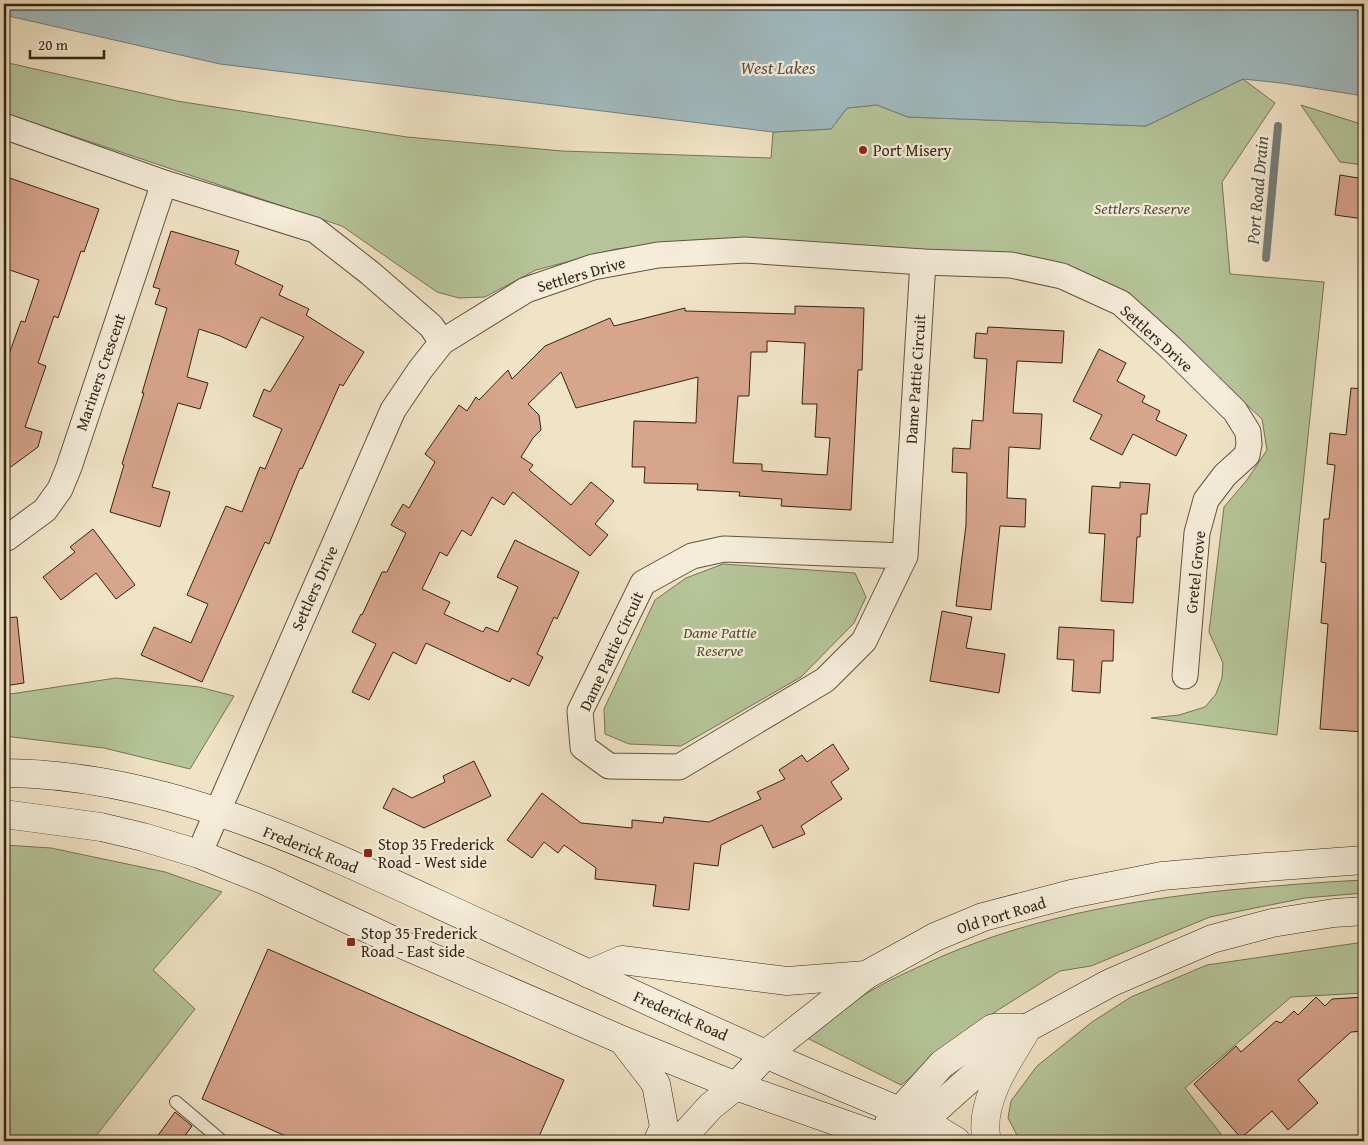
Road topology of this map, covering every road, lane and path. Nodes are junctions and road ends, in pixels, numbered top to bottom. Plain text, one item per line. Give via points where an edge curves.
1 (4, 126) edge
2 (164, 183) junction
3 (923, 262) junction
4 (442, 342) junction
5 (1247, 455) joint
6 (4, 539) edge
7 (904, 556) junction
8 (1185, 676) dead end
9 (4, 773) edge
10 (217, 812) junction
11 (4, 814) edge
12 (199, 854) junction
13 (1364, 860) edge
14 (1364, 910) edge
15 (590, 974) junction
16 (866, 975) junction
17 (1027, 1028) junction
18 (622, 1040) junction
19 (766, 1054) junction
20 (736, 1086) junction
21 (176, 1102) dead end
22 (910, 1124) edge
23 (884, 1139) edge
24 (222, 1141) edge
25 (658, 1141) edge
26 (679, 1141) edge
27 (956, 1141) edge
28 (987, 1141) edge

1 - 2 street
2 - 4 street via 315,230 431,326
2 - 6 street, Mariners Crescent via 60,489 45,510
3 - 4 street, Settlers Drive via 745,250 658,255 594,267 526,290
3 - 5 street, Settlers Drive via 1011,264 1062,276 1120,303 1235,411 1248,432
3 - 7 street, Dame Pattie Circuit
4 - 10 street, Settlers Drive via 393,410
5 - 8 street, Gretel Grove via 1225,475 1206,500 1197,533
7 - 7 street, Dame Pattie Circuit via 724,549 692,556 643,583 580,711 583,747 609,766 679,767 825,680 864,641
9 - 10 main road, Frederick Road via 63,776 106,783
10 - 12 street, Settlers Drive
10 - 15 main road, Frederick Road via 355,867
11 - 12 main road via 101,827
12 - 18 main road
13 - 16 main road, Old Port Road via 1162,876 1070,894 982,917 935,937
14 - 17 main road via 1272,923 1212,939 1110,983
15 - 16 main road via 622,960 787,981
15 - 19 main road, Frederick Road
16 - 19 main road, Old Port Road
17 - 22 main road via 994,1028 942,1064
17 - 28 main road via 996,1081 984,1131
18 - 20 main road
18 - 25 main road via 656,1084 664,1127
19 - 20 main road, Old Port Road
19 - 22 main road, Frederick Road
20 - 23 main road
20 - 26 main road, Old Port Road via 711,1106
21 - 24 lane
22 - 23 main road
22 - 27 main road, Frederick Road

